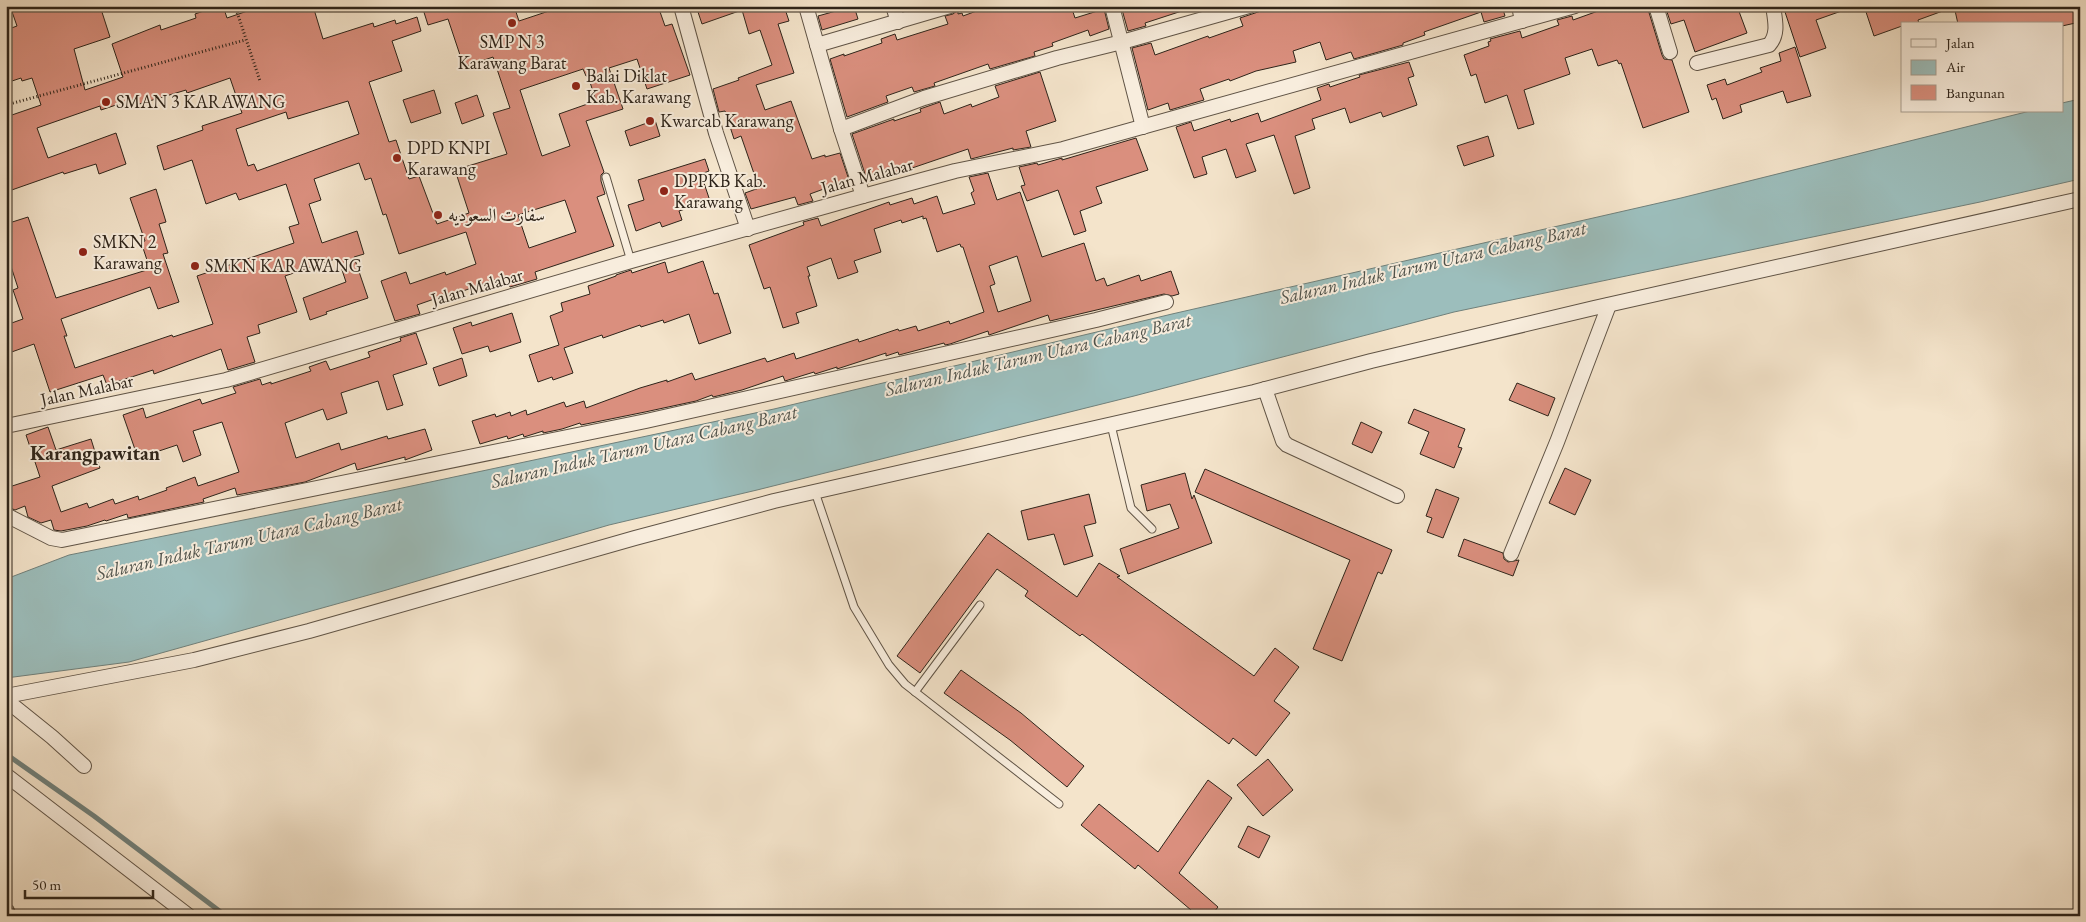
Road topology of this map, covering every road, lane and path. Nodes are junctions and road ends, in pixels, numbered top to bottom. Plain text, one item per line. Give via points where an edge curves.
1 (235, 6) edge
2 (681, 6) edge
3 (806, 6) edge
4 (894, 6) edge
5 (950, 6) edge
6 (1112, 6) edge
7 (1249, 6) edge
8 (1519, 6) edge
9 (1575, 6) edge
10 (1656, 6) edge
11 (1773, 6) edge
12 (898, 22) junction
13 (1522, 22) junction
14 (245, 40) junction
15 (1122, 42) junction
16 (817, 45) junction
17 (1670, 52) dead end
18 (1697, 63) dead end
19 (260, 81) dead end
20 (6, 105) edge
21 (1143, 127) junction
22 (841, 129) junction
23 (606, 177) dead end
24 (863, 196) junction
25 (2080, 199) edge
26 (748, 229) junction
27 (631, 261) junction
28 (1166, 302) dead end
29 (1609, 305) junction
30 (1265, 389) junction
31 (1111, 425) junction
32 (6, 426) edge
33 (815, 492) junction
34 (1397, 496) dead end
35 (6, 516) edge
36 (1152, 529) dead end
37 (1511, 554) dead end
38 (980, 605) dead end
39 (915, 692) junction
40 (6, 696) edge
41 (6, 700) edge
42 (84, 766) dead end
43 (6, 776) edge
44 (1059, 804) dead end
45 (6, 912) edge
46 (7, 916) edge
47 (189, 916) edge

1 - 14 path
2 - 26 street via 716,133
3 - 16 street
4 - 12 street
5 - 12 street
6 - 15 street
7 - 15 street
8 - 13 street
9 - 13 street, Jalan Malabar
10 - 17 street
11 - 18 street via 1776,32 1769,45
12 - 16 street
13 - 21 street, Jalan Malabar
14 - 19 path
14 - 20 path
15 - 21 street
15 - 22 street via 924,98
16 - 22 street
21 - 24 street, Jalan Malabar
22 - 24 street
23 - 27 lane
24 - 26 street, Jalan Malabar
25 - 29 street
26 - 27 street, Jalan Malabar
27 - 32 street, Jalan Malabar via 226,380
28 - 35 street via 646,421 62,540
29 - 30 street
29 - 37 street
30 - 31 street
30 - 34 street via 1287,445
31 - 33 street
31 - 36 lane via 1131,508
33 - 39 lane via 854,607 889,665
33 - 40 street via 634,538 203,658
38 - 39 lane
39 - 44 lane
41 - 42 street
43 - 47 street
45 - 46 street

